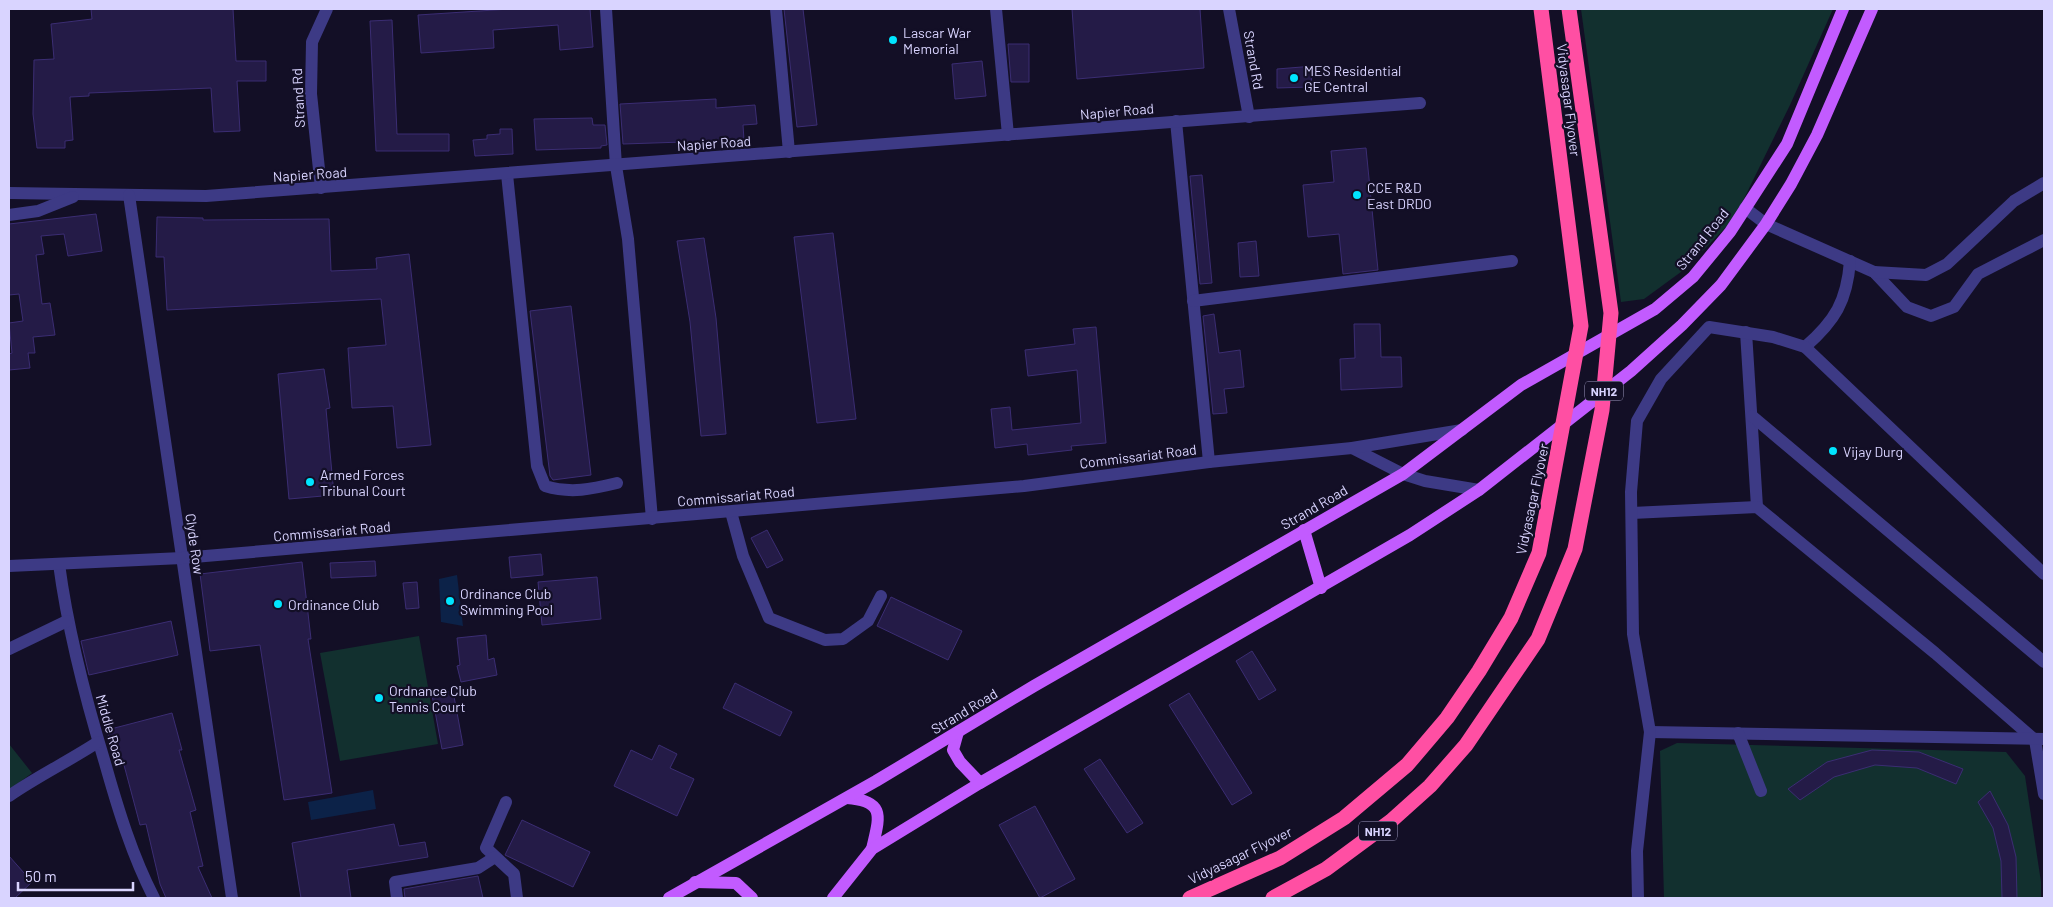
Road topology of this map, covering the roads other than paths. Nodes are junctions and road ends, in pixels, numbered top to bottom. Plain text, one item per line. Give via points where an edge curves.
1 (327, 9) edge
2 (606, 9) edge
3 (776, 9) edge
4 (996, 9) edge
5 (1229, 9) edge
6 (1541, 9) edge
7 (1569, 9) edge
8 (1843, 9) edge
9 (1872, 9) edge
10 (1420, 104) dead end
11 (1249, 117) junction
12 (1176, 121) junction
13 (1008, 135) junction
14 (789, 152) junction
15 (616, 166) junction
16 (507, 174) junction
17 (2044, 183) edge
18 (321, 188) junction
19 (9, 193) edge
20 (80, 194) junction
21 (129, 195) junction
22 (1745, 208) junction
23 (9, 216) edge
24 (1766, 224) junction
25 (2044, 240) edge
26 (1512, 261) dead end
27 (1850, 261) junction
28 (1874, 272) junction
29 (1192, 302) junction
30 (1746, 332) junction
31 (1805, 347) junction
32 (1752, 416) junction
33 (1462, 430) junction
34 (1352, 448) junction
35 (1210, 462) junction
36 (1403, 474) junction
37 (617, 483) dead end
38 (1479, 490) junction
39 (1757, 507) junction
40 (731, 512) junction
41 (1632, 513) junction
42 (652, 519) junction
43 (1304, 530) junction
44 (182, 558) junction
45 (59, 564) junction
46 (9, 566) edge
47 (2044, 574) edge
48 (1321, 588) junction
49 (881, 596) dead end
50 (67, 621) junction
51 (9, 649) edge
52 (2044, 662) edge
53 (958, 732) junction
54 (1650, 732) junction
55 (1738, 733) junction
56 (2040, 740) edge
57 (98, 742) junction
58 (980, 783) junction
59 (1761, 791) dead end
60 (2044, 794) edge
61 (9, 796) edge
62 (846, 798) junction
63 (506, 802) dead end
64 (872, 849) junction
65 (495, 857) junction
66 (695, 882) junction
67 (154, 898) edge
68 (232, 898) edge
69 (397, 898) edge
70 (517, 898) edge
71 (669, 898) edge
72 (752, 898) edge
73 (833, 898) edge
74 (1190, 898) edge
75 (1273, 898) edge
76 (1638, 898) edge

1 - 18 street, Strand Rd via 312,42 311,94
2 - 15 street
3 - 14 street
4 - 13 street
5 - 11 street, Strand Rd
6 - 74 highway, Vidyasagar Flyover / NH12 via 1581,326 1539,553 1512,618 1479,671 1447,718 1407,764 1344,818 1280,858
7 - 75 highway, Vidyasagar Flyover / NH12 via 1611,313 1602,410 1575,549 1538,639 1466,745 1430,786 1391,821 1326,869
8 - 22 main road, Strand Road via 1786,144
9 - 24 main road via 1817,135
10 - 11 street, Napier Road
11 - 12 street, Napier Road
12 - 13 street, Napier Road
12 - 29 street
13 - 14 street, Napier Road
14 - 15 street, Napier Road
15 - 16 street, Napier Road
15 - 42 street via 628,239
16 - 18 street, Napier Road
16 - 37 street via 537,466 545,486 562,491 585,491
17 - 28 street via 2014,201 1940,268 1926,275
18 - 21 street, Napier Road via 206,196
19 - 20 street, Napier Road
20 - 21 street, Napier Road
20 - 23 street via 38,211
21 - 44 street, Clyde Row
22 - 24 street
22 - 33 main road, Strand Road via 1694,276 1655,309 1521,385
24 - 27 street
24 - 38 main road via 1721,285 1682,324 1631,371
25 - 28 street via 1978,274 1954,306 1931,316 1907,307
26 - 29 street
27 - 28 street
27 - 31 street via 1848,287 1834,316
29 - 35 street
30 - 31 street
30 - 32 street
30 - 41 street via 1709,327 1661,379 1637,421
31 - 47 street
32 - 39 street
32 - 52 street
33 - 34 street, Commissariat Road
33 - 36 main road, Strand Road
34 - 35 street, Commissariat Road
34 - 36 street
35 - 40 street, Commissariat Road via 1024,486
36 - 38 street
36 - 43 main road, Strand Road
38 - 48 main road
39 - 41 street
39 - 56 street
40 - 42 street, Commissariat Road
40 - 49 street via 743,556 769,618 825,640 843,639 868,621
41 - 54 street via 1633,634
42 - 44 street, Commissariat Road
43 - 48 main road
43 - 53 main road, Strand Road
44 - 45 street, Commissariat Road
44 - 68 street, Clyde Row
45 - 46 street, Commissariat Road
45 - 50 street, Middle Road
48 - 58 main road
50 - 51 street
50 - 57 street, Middle Road
53 - 58 main road via 953,750
53 - 62 main road, Strand Road
54 - 55 street
54 - 76 street via 1637,851
55 - 56 street
55 - 59 street
56 - 60 street
57 - 61 street via 43,772
57 - 67 street, Middle Road via 122,820
58 - 64 main road
62 - 64 main road via 864,799 876,808 879,815
62 - 66 main road, Strand Road
63 - 65 street via 486,848
64 - 73 main road
65 - 69 street via 478,868 395,882
65 - 70 street via 514,874
66 - 71 main road, Strand Road
66 - 72 main road via 736,883

